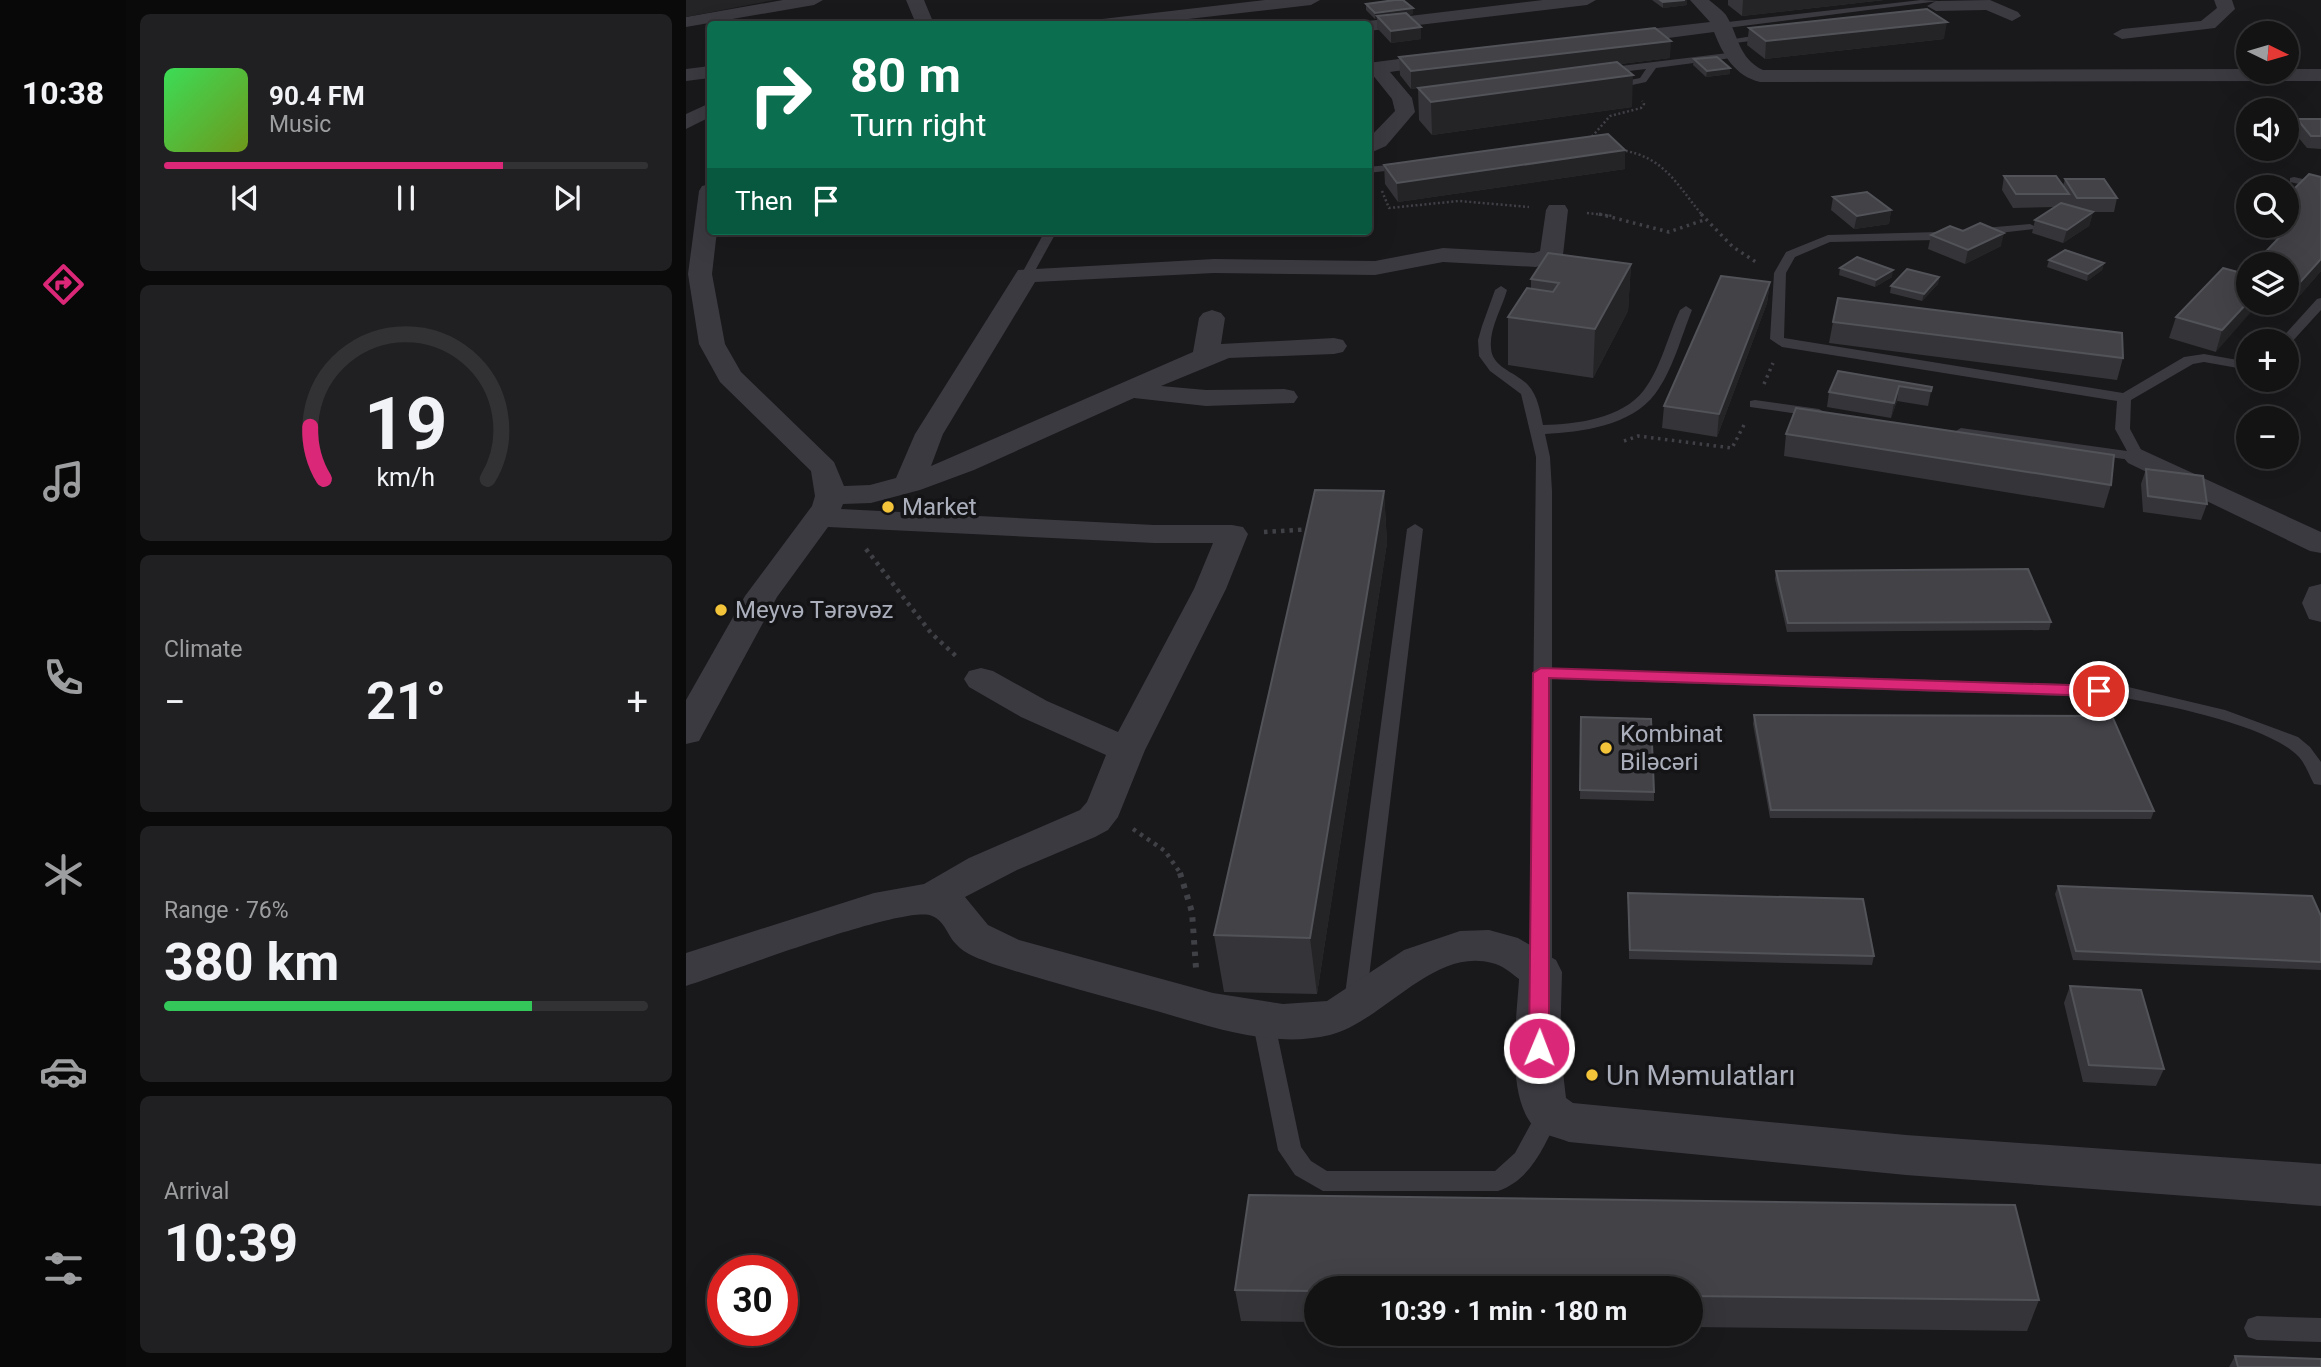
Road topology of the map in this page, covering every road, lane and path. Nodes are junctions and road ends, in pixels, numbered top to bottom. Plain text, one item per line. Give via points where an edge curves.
1 (814, 0) edge
2 (915, 0) edge
3 (1311, 0) edge
4 (1587, 0) edge
5 (1699, 0) edge
6 (2222, 0) edge
7 (1933, 6) edge
8 (2012, 16) dead end
9 (1183, 20) edge
10 (924, 21) edge
11 (1163, 21) edge
12 (686, 22) edge
13 (1372, 26) edge
14 (2122, 34) dead end
15 (1782, 35) edge
16 (1596, 41) edge
17 (1727, 41) junction
18 (1459, 58) edge
19 (1653, 65) junction
20 (1373, 68) edge
21 (707, 72) edge
22 (1587, 73) edge
23 (686, 75) edge
24 (2321, 75) edge
25 (1629, 84) junction
26 (1600, 88) edge
27 (707, 110) edge
28 (691, 129) edge
29 (1597, 145) edge
30 (1372, 146) edge
31 (1620, 149) edge
32 (1413, 166) edge
33 (1372, 171) edge
34 (1372, 173) edge
35 (2299, 181) edge
36 (2321, 187) edge
37 (707, 207) edge
38 (1557, 210) junction
39 (1703, 220) junction
40 (2030, 227) dead end
41 (1049, 235) edge
42 (701, 238) edge
43 (1780, 273) junction
44 (1027, 275) junction
45 (1501, 290) dead end
46 (2321, 302) edge
47 (1686, 310) dead end
48 (1212, 318) dead end
49 (2296, 329) edge
50 (1334, 346) dead end
51 (1206, 356) junction
52 (2236, 364) edge
53 (1129, 389) junction
54 (1284, 397) dead end
55 (2125, 398) junction
56 (1755, 404) dead end
57 (1837, 415) edge
58 (1537, 429) junction
59 (1946, 430) edge
60 (1638, 436) dead end
61 (1673, 442) dead end
62 (2138, 457) junction
63 (909, 484) junction
64 (826, 507) junction
65 (1323, 528) edge
66 (1415, 529) dead end
67 (1287, 530) dead end
68 (2321, 544) edge
69 (2321, 593) edge
70 (2321, 612) edge
71 (1541, 673) junction
72 (981, 679) joint
73 (686, 732) edge
74 (1127, 750) junction
75 (2321, 779) edge
76 (1104, 808) junction
77 (930, 900) junction
78 (686, 970) edge
79 (1541, 972) junction
80 (1354, 1005) junction
81 (1198, 1006) junction
82 (1263, 1019) junction
83 (1549, 1112) junction
84 (2321, 1185) edge
85 (2257, 1328) dead end
86 (2321, 1330) edge

1 - 12 street
2 - 10 street
3 - 9 street
4 - 13 street
5 - 17 street via 1718,17
6 - 14 street via 2226,9 2209,24
7 - 8 street via 1989,5
7 - 17 lane
9 - 11 street
15 - 17 lane
16 - 17 street
17 - 19 lane
17 - 24 street via 1743,68 1760,76
18 - 20 street
19 - 22 lane
19 - 25 lane via 1643,80
20 - 30 street via 1412,112
21 - 23 street
25 - 26 lane
25 - 29 path via 1644,104 1610,116 1586,142
27 - 28 street via 696,115
31 - 39 path via 1657,162
32 - 33 lane
34 - 38 path via 1389,208 1460,201
35 - 36 lane
37 - 42 street
38 - 39 path via 1614,216 1669,232
38 - 44 street via 1551,255 1536,260 1443,255 1375,268 1214,266
39 - 43 path via 1729,245
40 - 43 lane via 1938,236 1828,239 1790,255
41 - 44 lane
42 - 64 street via 700,274 712,344 730,376 824,468 829,480
43 - 55 lane via 1776,331 1782,343
44 - 63 street via 929,434
45 - 58 lane via 1484,344 1486,358 1527,393
46 - 49 lane
47 - 58 lane via 1649,393 1623,411 1578,428
48 - 51 street
50 - 51 street via 1228,350
51 - 53 street
52 - 55 lane via 2189,360
53 - 54 street via 1203,399
53 - 63 street
55 - 62 lane via 2119,419
56 - 57 lane
58 - 71 lane via 1544,491
59 - 62 lane
60 - 61 path
62 - 68 street
63 - 64 street
64 - 72 path via 859,539 930,634
64 - 73 street via 756,604
64 - 74 street via 1154,534 1232,534 1210,589
65 - 67 path
66 - 80 lane
69 - 70 street
71 - 75 lane via 2155,696 2280,734 2304,750
71 - 79 lane
72 - 74 street via 1034,709
74 - 76 street
76 - 77 street via 1081,827 968,877
76 - 81 path via 1173,860 1187,892 1194,929
77 - 78 street via 905,899
77 - 81 street via 951,907 975,936 1008,953
79 - 80 street via 1518,955 1491,946 1471,946 1404,968
79 - 83 street via 1538,1073
80 - 82 street via 1331,1017 1297,1023
81 - 82 street
82 - 83 lane via 1290,1150 1303,1168 1323,1181 1498,1181 1515,1173 1524,1161
83 - 84 street via 1569,1122 1650,1131
85 - 86 lane

